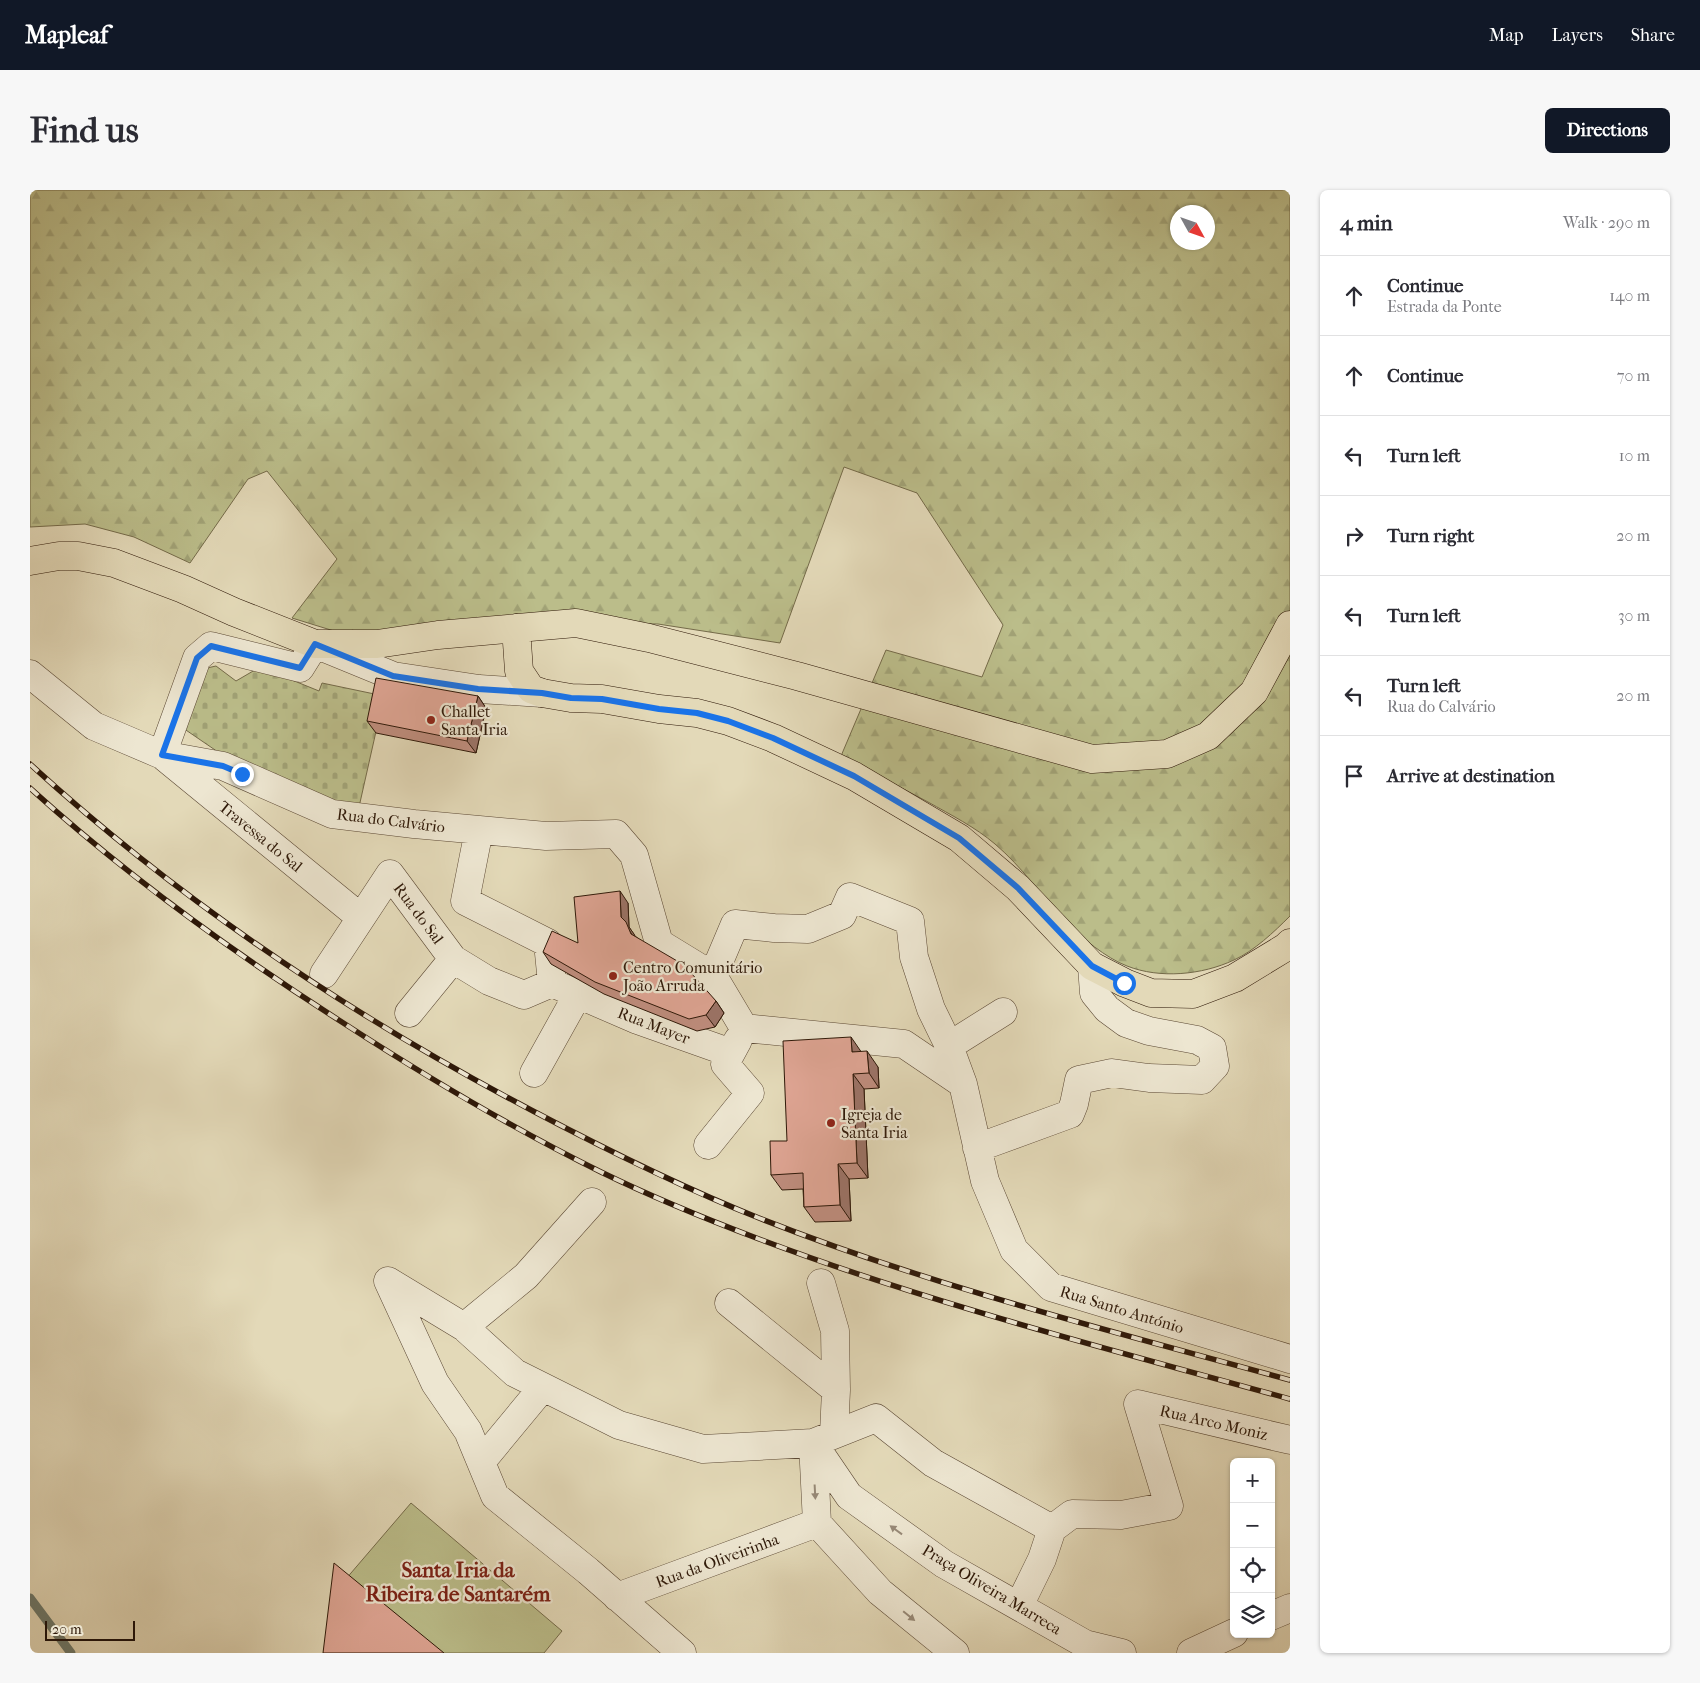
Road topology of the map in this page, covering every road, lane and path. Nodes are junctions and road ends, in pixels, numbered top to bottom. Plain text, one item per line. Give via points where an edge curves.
1 (30, 561) edge
2 (1290, 625) edge
3 (516, 628) junction
4 (315, 644) junction
5 (30, 674) edge
6 (542, 693) junction
7 (162, 755) junction
8 (479, 830) junction
9 (360, 917) junction
10 (1290, 943) edge
11 (453, 959) junction
12 (1092, 966) junction
13 (324, 974) dead end
14 (713, 976) junction
15 (552, 983) junction
16 (578, 994) junction
17 (1003, 1012) dead end
18 (409, 1013) dead end
19 (744, 1028) junction
20 (949, 1046) junction
21 (731, 1053) junction
22 (534, 1073) dead end
23 (963, 1084) junction
24 (708, 1146) dead end
25 (978, 1148) junction
26 (592, 1202) dead end
27 (822, 1283) dead end
28 (729, 1303) dead end
29 (464, 1327) junction
30 (1290, 1359) edge
31 (543, 1387) junction
32 (836, 1390) junction
33 (823, 1439) junction
34 (1290, 1440) edge
35 (481, 1462) junction
36 (817, 1523) junction
37 (1052, 1529) junction
38 (617, 1597) junction
39 (1019, 1606) junction
40 (1290, 1608) edge
41 (1275, 1614) edge
42 (1230, 1636) edge
43 (682, 1653) edge
44 (955, 1653) edge
45 (1122, 1653) edge
46 (1191, 1653) edge

1 - 4 main road via 78,556 114,563
2 - 3 main road via 1254,692 1208,736 1167,754 1092,759 649,638 576,624
3 - 4 main road via 377,644
3 - 6 main road via 519,671 531,688
4 - 6 street via 393,676 478,689
4 - 7 street via 300,668 211,646 197,658
5 - 7 street, Rua do Calvário via 94,726
6 - 12 main road via 697,713 728,721 854,776 959,838 1018,888
7 - 8 street, Rua do Calvário via 223,766 332,814
7 - 9 street, Travessa do Sal
8 - 14 street, Rua do Calvário via 546,836 616,834 634,855 659,943
8 - 15 street via 465,901 548,943
9 - 11 street, Rua do Sal via 390,874
9 - 13 street, Rua do Sal
10 - 12 main road via 1235,978 1193,994 1151,993
11 - 15 street, Rua do Sal via 489,981 524,995
11 - 18 street
12 - 25 street via 1094,993 1107,1009 1126,1023 1149,1031 1197,1040 1212,1048 1215,1066 1202,1080 1112,1073 1079,1080 1070,1114
14 - 19 street
14 - 20 street, Rua Santo António via 734,924 808,929 842,915 850,897 910,921 914,957 931,1009
15 - 16 street, Rua Mayer
16 - 21 street, Rua Mayer via 635,1019
16 - 22 street
17 - 20 street
19 - 21 street
19 - 23 street via 904,1044
20 - 23 street, Rua Santo António
21 - 24 street via 725,1064 750,1093
23 - 25 street, Rua Santo António
25 - 30 street, Rua Santo António via 985,1181 1014,1250 1051,1288
26 - 29 street via 526,1276
27 - 32 street via 835,1331
28 - 32 street
29 - 31 street via 515,1373
29 - 35 street via 388,1280 435,1383 468,1431
31 - 33 street via 619,1425 703,1449
31 - 35 street
32 - 33 street
33 -> 36 street
33 - 37 street via 876,1418 933,1463
39 -> 33 street, Praça Oliveira Marreca via 944,1564 850,1496
34 - 37 street, Rua Arco Moniz via 1138,1404 1169,1506 1121,1515 1072,1514
35 - 38 street via 495,1496
36 - 38 street, Rua da Oliveirinha
36 -> 44 street via 880,1592
37 - 39 street via 1042,1559
38 - 43 street
39 - 45 street, Praça Oliveira Marreca via 1085,1644
40 - 41 street
42 - 46 street

